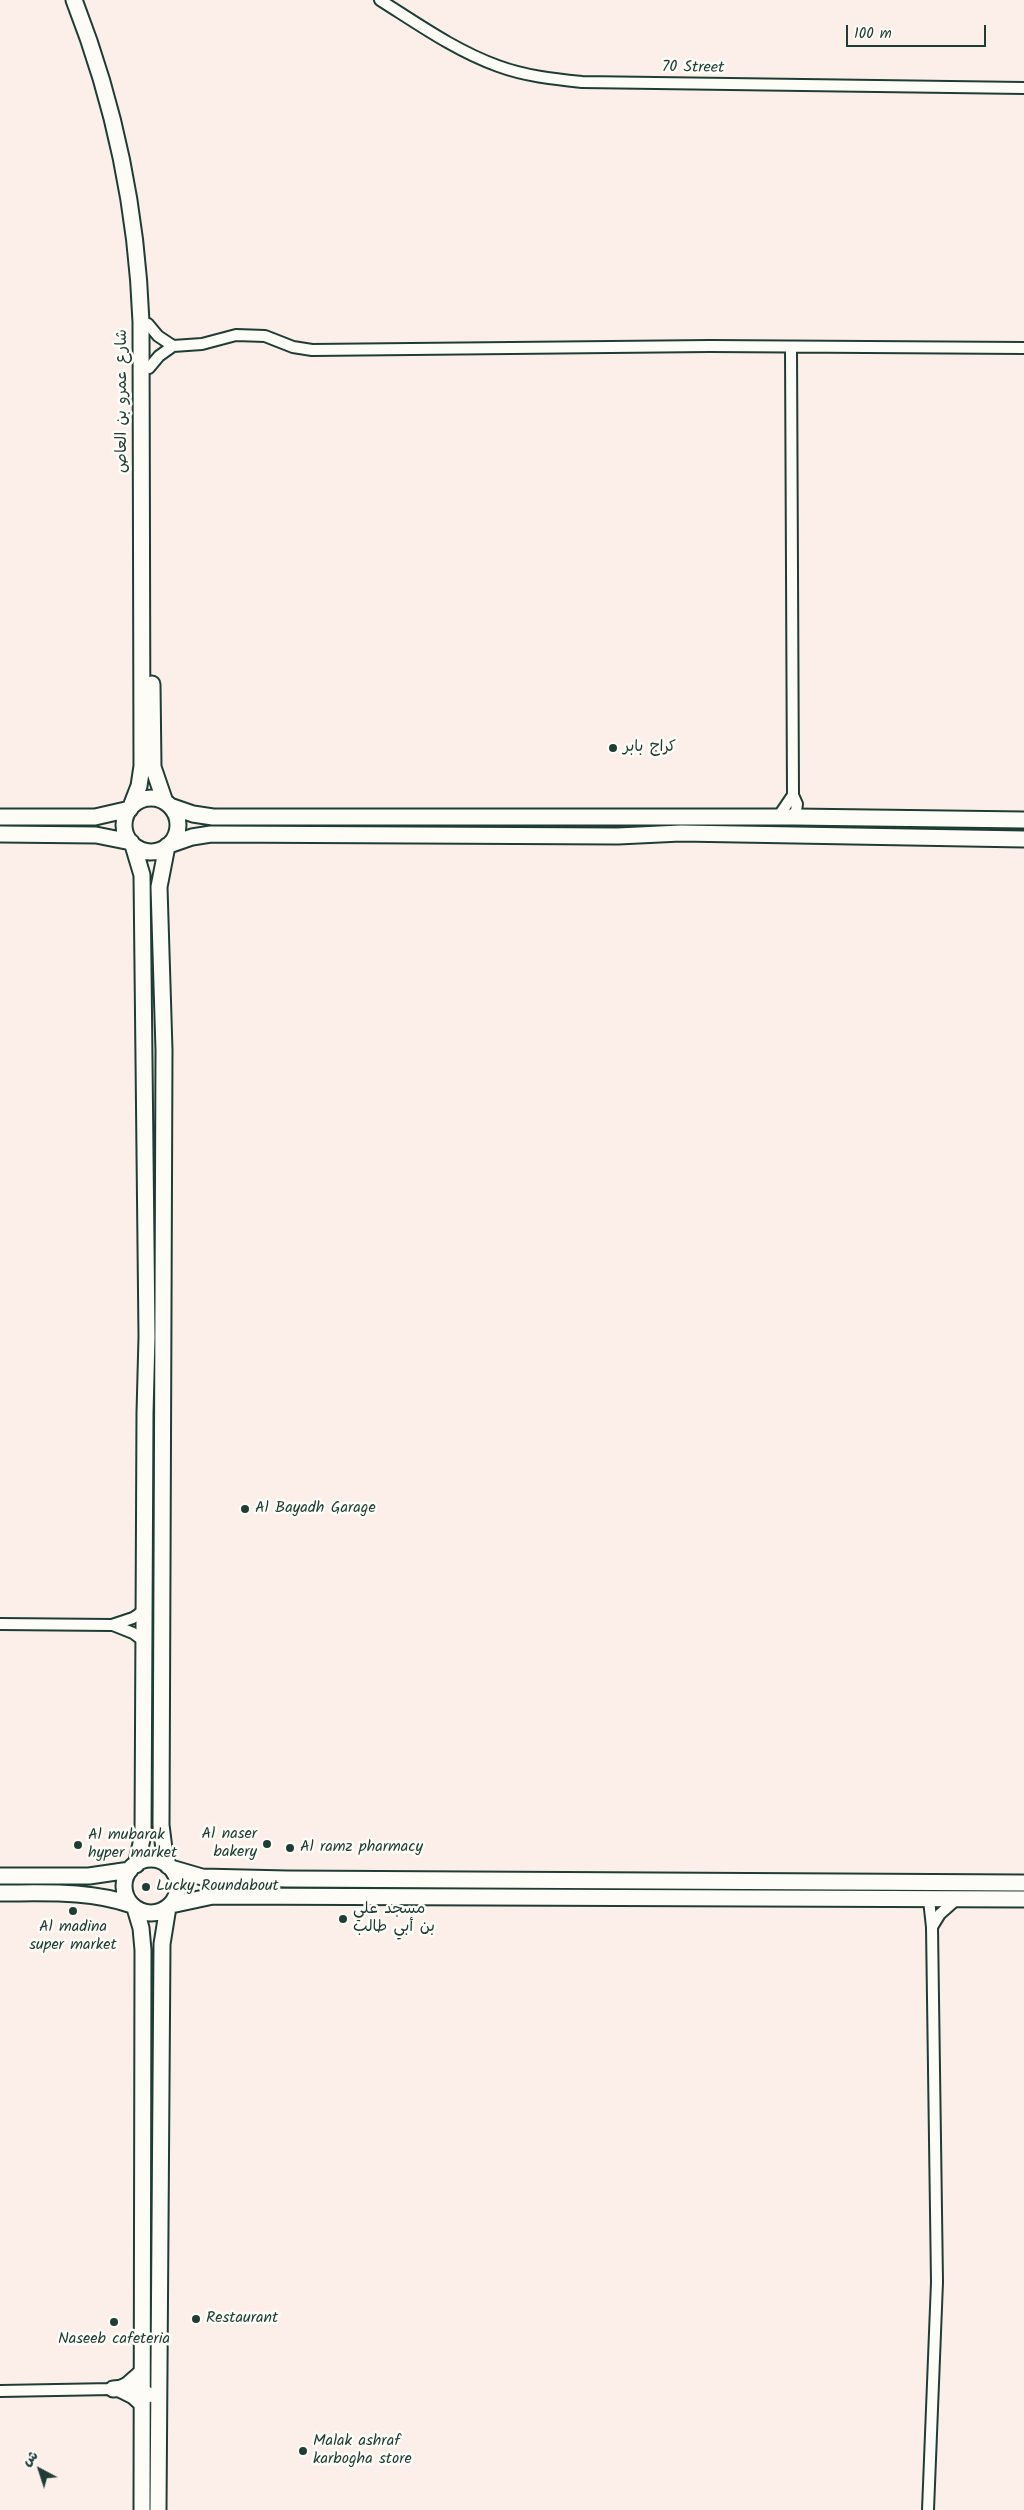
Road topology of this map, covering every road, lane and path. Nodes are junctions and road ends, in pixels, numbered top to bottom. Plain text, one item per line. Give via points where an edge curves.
1 (74, 0) edge
2 (82, 0) edge
3 (380, 0) edge
4 (1024, 88) edge
5 (148, 324) junction
6 (173, 346) junction
7 (791, 347) junction
8 (1024, 348) edge
9 (149, 368) junction
10 (794, 795) junction
11 (168, 804) junction
12 (130, 809) junction
13 (0, 817) edge
14 (795, 817) junction
15 (778, 818) junction
16 (1024, 820) edge
17 (0, 834) edge
18 (737, 834) junction
19 (1024, 839) edge
20 (132, 844) junction
21 (168, 846) junction
22 (147, 1336) junction
23 (164, 1367) junction
24 (144, 1413) junction
25 (162, 1449) junction
26 (146, 1609) junction
27 (0, 1624) edge
28 (112, 1625) junction
29 (146, 1642) junction
30 (133, 1867) junction
31 (170, 1867) junction
32 (0, 1876) edge
33 (908, 1882) junction
34 (974, 1883) junction
35 (1024, 1883) edge
36 (0, 1893) edge
37 (872, 1897) junction
38 (956, 1899) junction
39 (1024, 1899) edge
40 (928, 1900) junction
41 (170, 1906) junction
42 (134, 1907) junction
43 (932, 1927) junction
44 (142, 2369) junction
45 (113, 2389) junction
46 (142, 2389) junction
47 (0, 2391) edge
48 (142, 2407) junction
49 (158, 2412) junction
50 (142, 2510) edge
51 (158, 2510) edge
52 (928, 2510) edge

1 - 12 main road, شارع عمرو بن العاص via 115,130 138,273 141,322 142,766
2 - 5 main road, شارع عمرو بن العاص via 125,138 141,231
3 - 4 street, 70 Street via 474,56 526,75 554,80 809,87
5 - 6 street
5 - 9 main road, شارع عمرو بن العاص
6 - 7 street via 202,344 236,335 265,336 293,347 312,350
6 - 9 street
7 - 8 street
7 - 10 street
9 - 11 main road, شارع عمرو بن العاص via 153,767
10 - 14 street via 797,804
10 - 15 street
11 - 12 main road via 147,799
11 - 15 main road via 192,814 213,817
11 - 21 main road via 178,826
12 - 13 main road via 94,817
12 - 20 main road via 125,822
14 - 15 main road
14 - 16 main road
14 - 18 main road via 784,828 744,829
17 - 20 main road via 96,835
18 - 19 main road
18 - 21 main road via 211,834
20 - 21 main road via 150,852
20 - 22 main road via 142,875
21 - 23 main road via 159,888 164,1050
22 - 23 main road via 150,1369 155,1373
22 - 24 main road
23 - 25 main road
24 - 25 main road via 148,1409 155,1413 157,1438
24 - 26 main road
25 - 31 main road via 161,1825
26 - 28 street via 133,1618
26 - 29 main road
27 - 28 street
28 - 29 street
29 - 30 main road via 143,1835
30 - 31 main road via 152,1860
30 - 32 main road via 82,1876
30 - 42 main road via 127,1876 125,1892
31 - 33 main road via 202,1877 239,1878
31 - 41 main road via 178,1882 178,1890
33 - 34 main road
33 - 37 main road
34 - 35 main road
34 - 40 main road via 960,1889 936,1889 930,1892
36 - 42 main road via 85,1894
37 - 40 main road
37 - 41 main road via 213,1896
38 - 39 main road
38 - 40 main road
38 - 43 street
40 - 43 street
41 - 42 main road via 152,1913
41 - 49 main road via 162,1944
42 - 44 main road via 141,1928 143,1950
43 - 52 street via 937,2302
44 - 45 street
44 - 46 main road
45 - 46 main road via 131,2386
45 - 47 street
45 - 48 street via 126,2394
46 - 48 main road
46 - 49 main road
48 - 50 main road
49 - 51 main road

